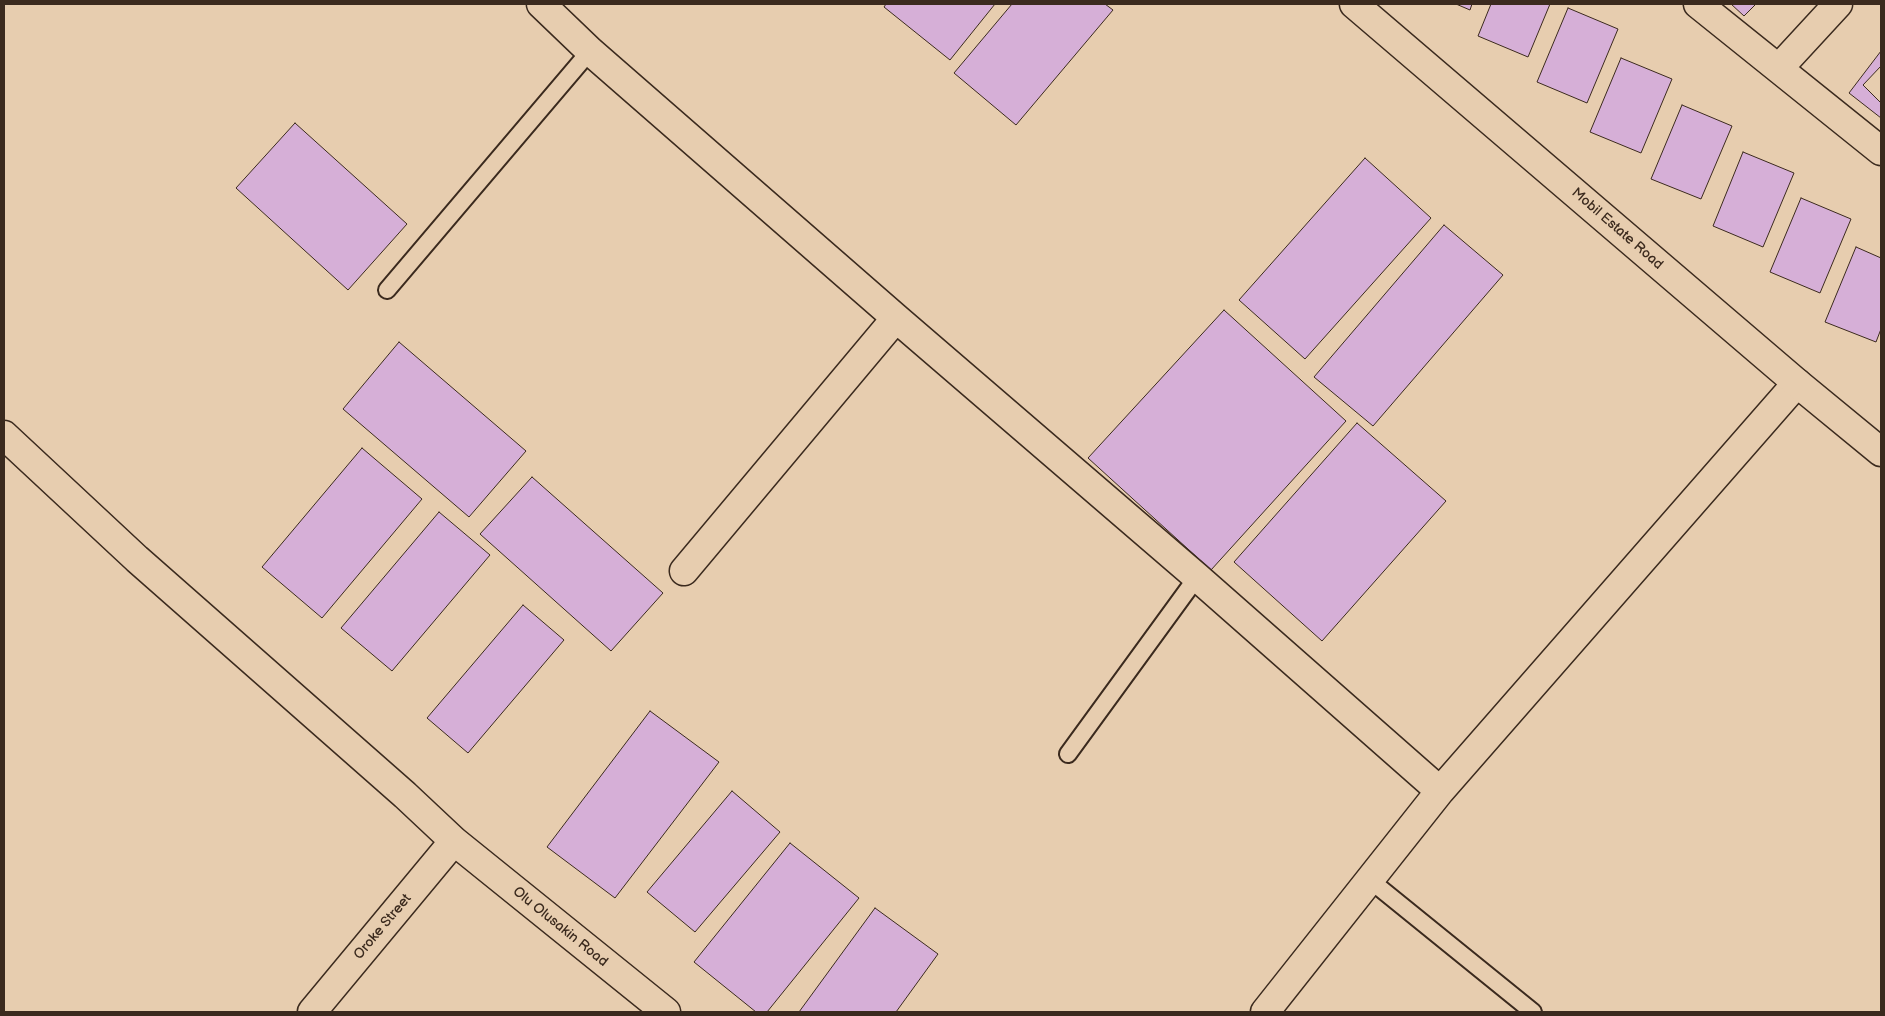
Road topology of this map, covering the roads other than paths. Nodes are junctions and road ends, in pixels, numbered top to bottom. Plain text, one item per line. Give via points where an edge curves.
1 (541, 4) edge
2 (1354, 4) edge
3 (1698, 4) edge
4 (1838, 4) edge
5 (590, 51) junction
6 (1779, 68) junction
7 (1881, 151) edge
8 (387, 290) dead end
9 (896, 318) junction
10 (1797, 383) junction
11 (4, 435) edge
12 (1881, 452) edge
13 (684, 571) dead end
14 (1197, 577) junction
15 (1068, 754) dead end
16 (1440, 791) junction
17 (454, 841) junction
18 (1370, 880) junction
19 (312, 1012) edge
20 (666, 1012) edge
21 (1264, 1012) edge
22 (1533, 1012) edge

1 - 5 street
2 - 10 street, Mobil Estate Road
3 - 6 street
4 - 6 street
5 - 8 lane
5 - 9 street
6 - 7 street
9 - 13 street
9 - 14 street
10 - 12 street, Mobil Estate Road
10 - 16 street
11 - 17 street, Olu Olusakin Road via 137,559
14 - 15 lane
14 - 16 street
16 - 18 street
17 - 19 street, Oroke Street
17 - 20 street, Olu Olusakin Road
18 - 21 street
18 - 22 lane

